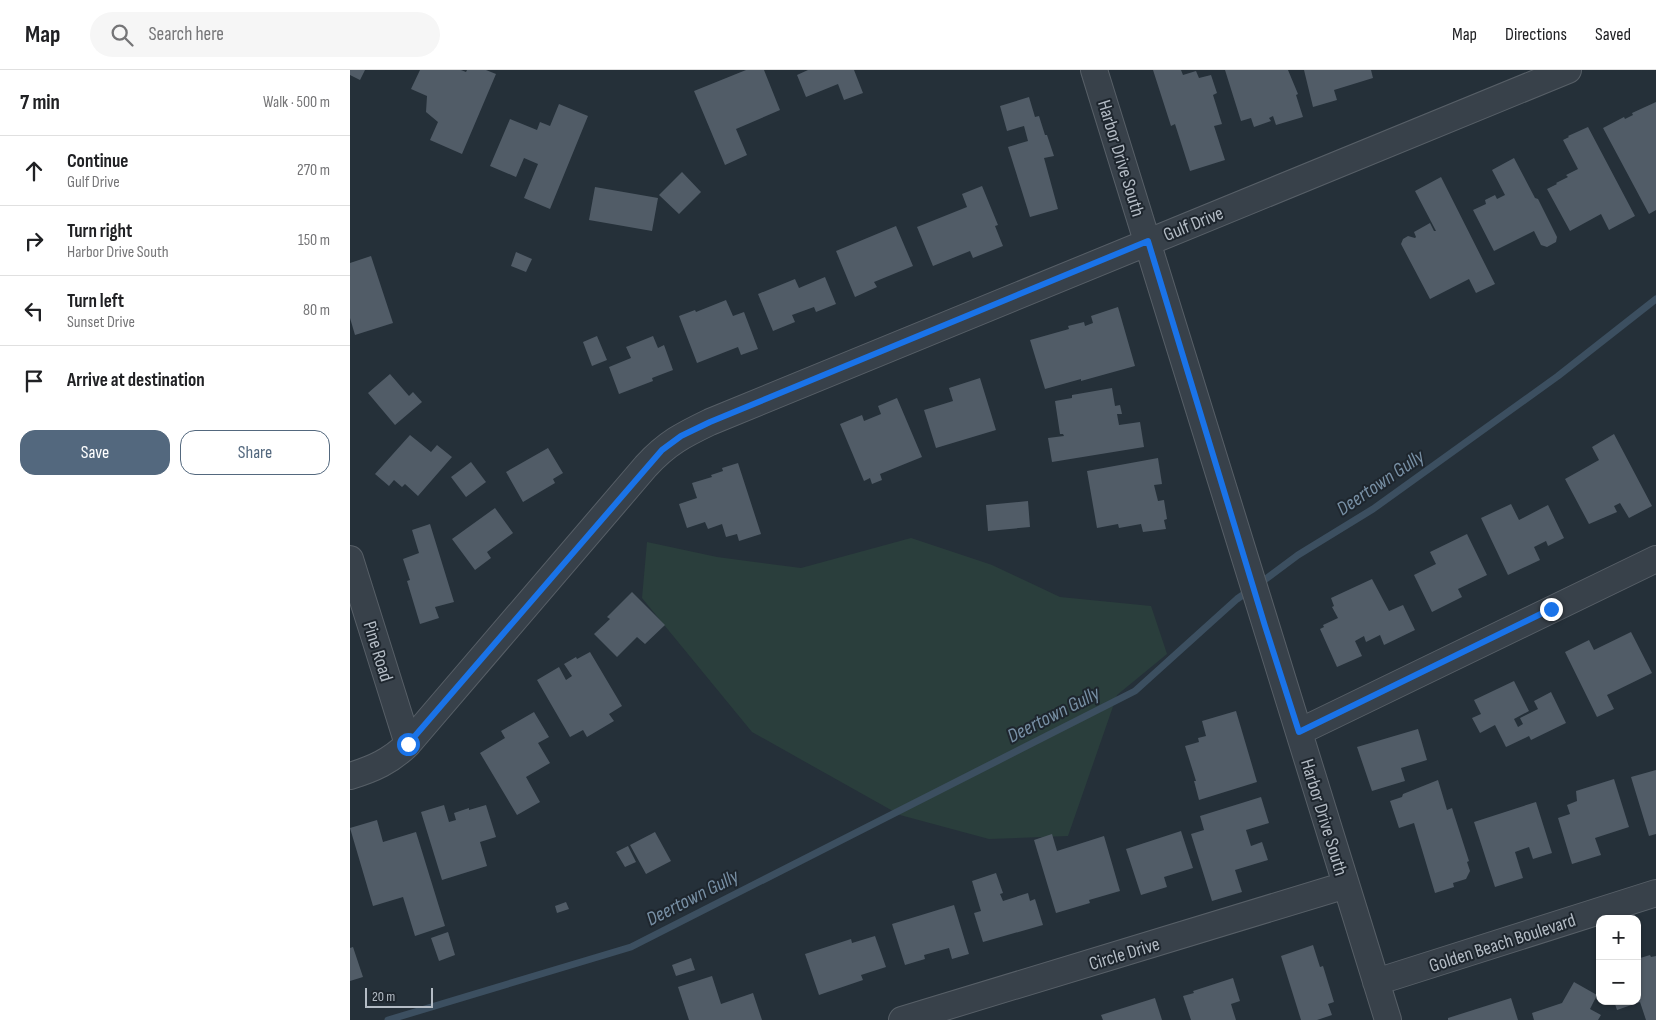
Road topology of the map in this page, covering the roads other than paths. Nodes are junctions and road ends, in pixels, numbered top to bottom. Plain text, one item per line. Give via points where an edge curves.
1 (1094, 70) edge
2 (1568, 70) edge
3 (1148, 241) junction
4 (350, 559) edge
5 (1656, 559) edge
6 (1299, 732) junction
7 (408, 744) junction
8 (350, 776) edge
9 (1346, 885) junction
10 (1656, 893) edge
11 (1376, 982) junction
12 (902, 1020) edge
13 (1388, 1020) edge

1 - 3 street, Harbor Drive South
2 - 3 street, Gulf Drive
3 - 6 street, Harbor Drive South
3 - 7 street, Gulf Drive via 681,436 662,450
4 - 7 street, Pine Road
5 - 6 street
6 - 9 street, Harbor Drive South
7 - 8 street, Gulf Drive via 385,763
9 - 11 street, Harbor Drive South
9 - 12 street, Circle Drive
10 - 11 street, Golden Beach Boulevard
11 - 13 street, Harbor Drive South

